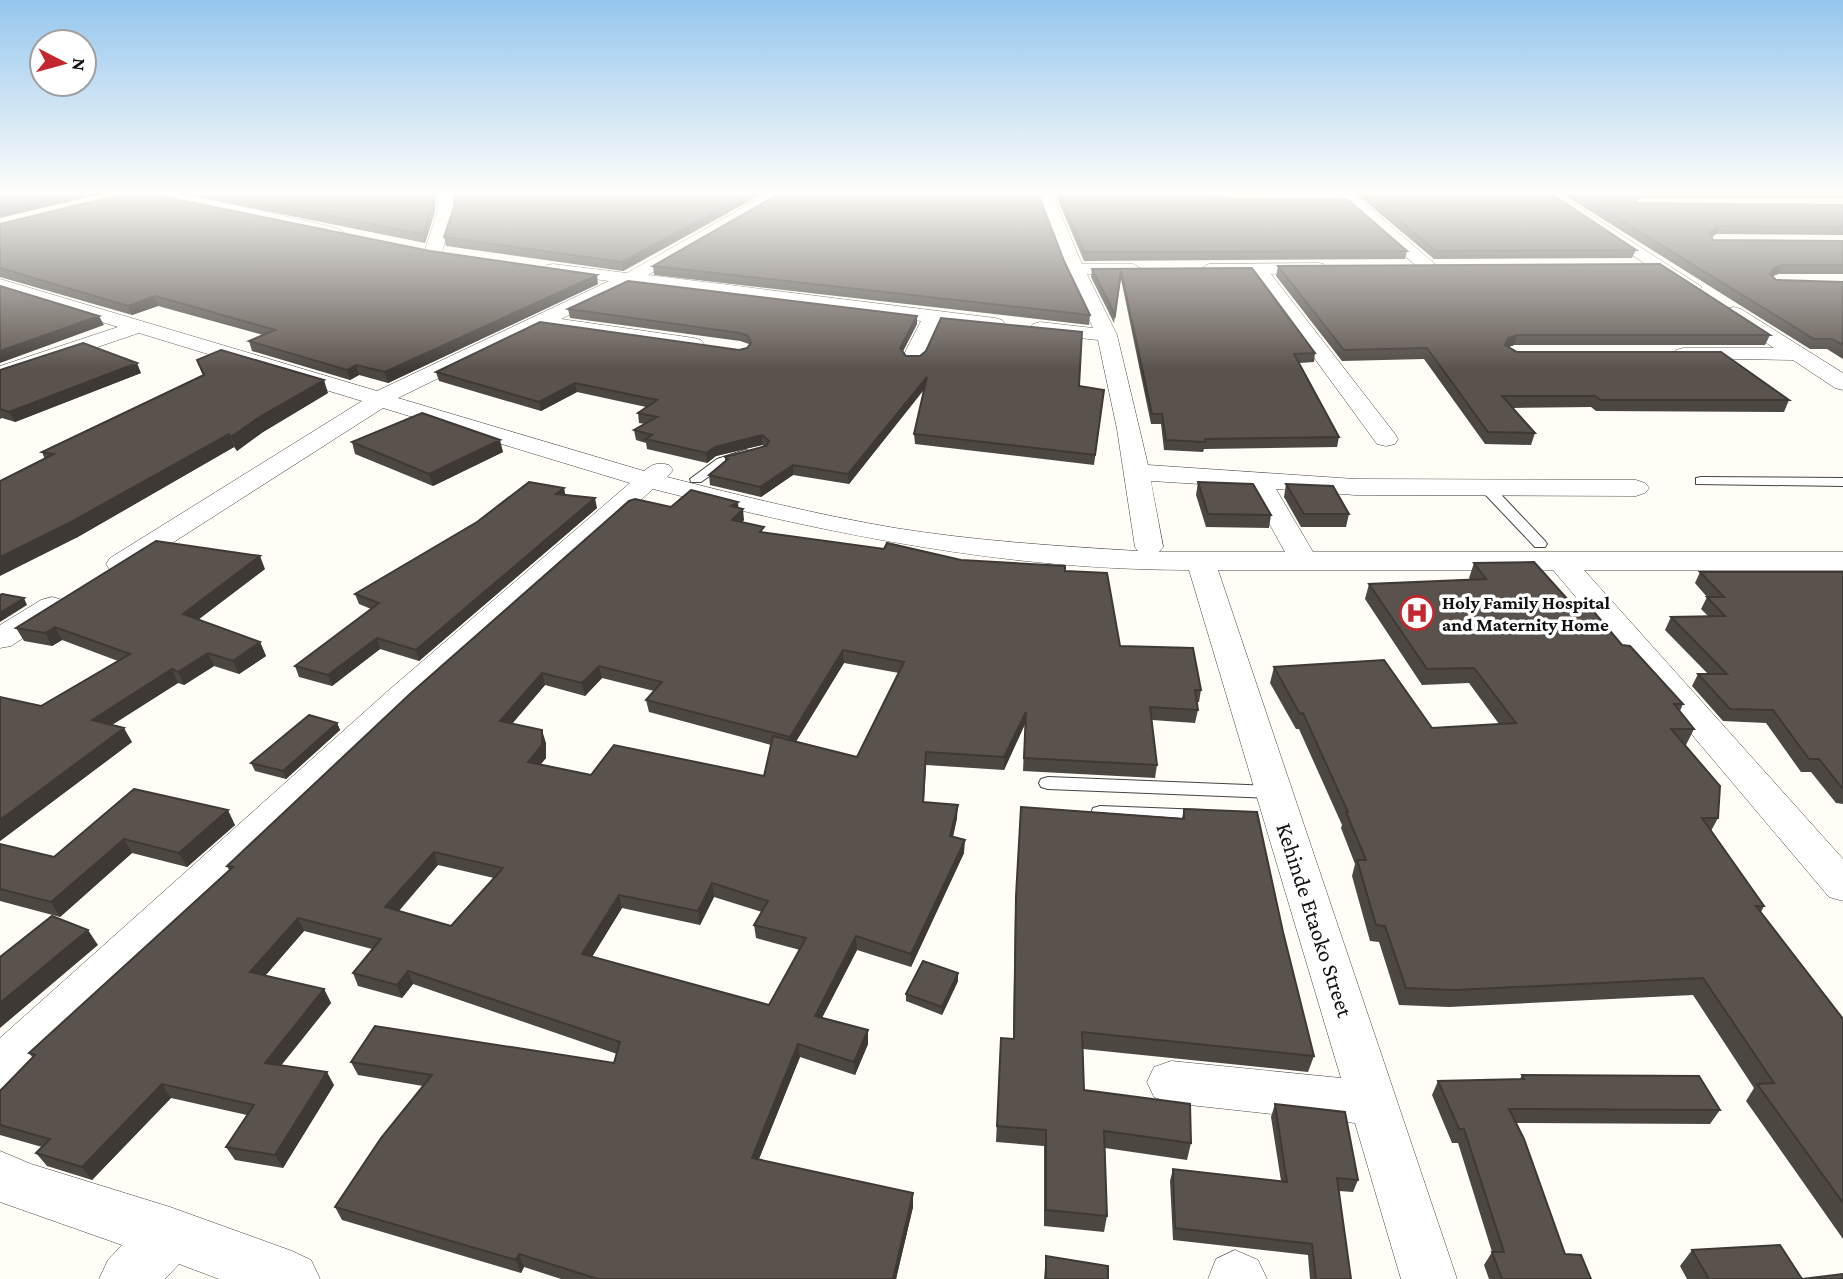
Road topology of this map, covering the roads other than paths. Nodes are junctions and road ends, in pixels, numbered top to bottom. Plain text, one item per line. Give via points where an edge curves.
1 (678, 251) edge
2 (1068, 251) edge
3 (1416, 251) edge
4 (1637, 251) edge
5 (1629, 266) edge
6 (1660, 266) junction
7 (538, 267) edge
8 (1337, 268) edge
9 (1403, 268) edge
10 (1075, 269) junction
11 (1153, 269) edge
12 (1193, 269) edge
13 (1258, 269) junction
14 (4, 280) edge
15 (627, 280) junction
16 (933, 317) junction
17 (540, 322) junction
18 (149, 324) junction
19 (1107, 335) junction
20 (713, 346) edge
21 (1661, 354) edge
22 (1797, 354) junction
23 (913, 358) edge
24 (0, 373) edge
25 (1843, 383) edge
26 (387, 395) junction
27 (1386, 439) dead end
28 (761, 451) edge
29 (1137, 472) junction
30 (654, 475) junction
31 (696, 479) junction
32 (1258, 480) junction
33 (1700, 481) dead end
34 (1843, 482) edge
35 (1485, 486) junction
36 (1636, 488) dead end
37 (1843, 544) edge
38 (1149, 547) junction
39 (1550, 552) junction
40 (1300, 554) junction
41 (1843, 561) edge
42 (1201, 562) junction
43 (107, 572) edge
44 (71, 594) edge
45 (0, 639) edge
46 (1048, 783) dead end
47 (1273, 810) junction
48 (1084, 813) edge
49 (1221, 817) edge
50 (1843, 886) edge
51 (0, 1068) edge
52 (1171, 1082) dead end
53 (1373, 1103) junction
54 (0, 1175) edge
55 (170, 1234) junction
56 (127, 1279) edge
57 (292, 1279) edge
58 (1429, 1279) edge

1 - 15 street
2 - 10 street
3 - 9 street via 1436,267
4 - 6 street
5 - 6 street
6 - 22 street
7 - 15 street
8 - 13 street
10 - 11 street
10 - 19 street
12 - 13 street
13 - 27 street
14 - 18 street
15 - 16 street
15 - 17 street
16 - 19 street
16 - 23 street
17 - 20 street
17 - 26 street
18 - 24 street
18 - 26 street
19 - 29 street
21 - 22 street
22 - 25 street
26 - 30 street
26 - 43 street
28 - 31 lane via 721,462
29 - 32 street
29 - 38 street
30 - 31 street
30 - 42 street via 786,515 908,538 987,549
30 - 51 street via 401,697
31 - 38 street via 909,523 1003,536
32 - 35 street
32 - 40 street
33 - 34 lane
35 - 36 street
35 - 39 lane
37 - 39 street
38 - 40 street
39 - 40 street
39 - 41 street
39 - 50 street
40 - 42 street
42 - 47 street, Kehinde Etaoko Street
44 - 45 street
46 - 47 lane
47 - 53 street, Kehinde Etaoko Street
48 - 49 lane
52 - 53 street
53 - 58 street, Kehinde Etaoko Street
54 - 55 street
55 - 56 street
55 - 57 street

